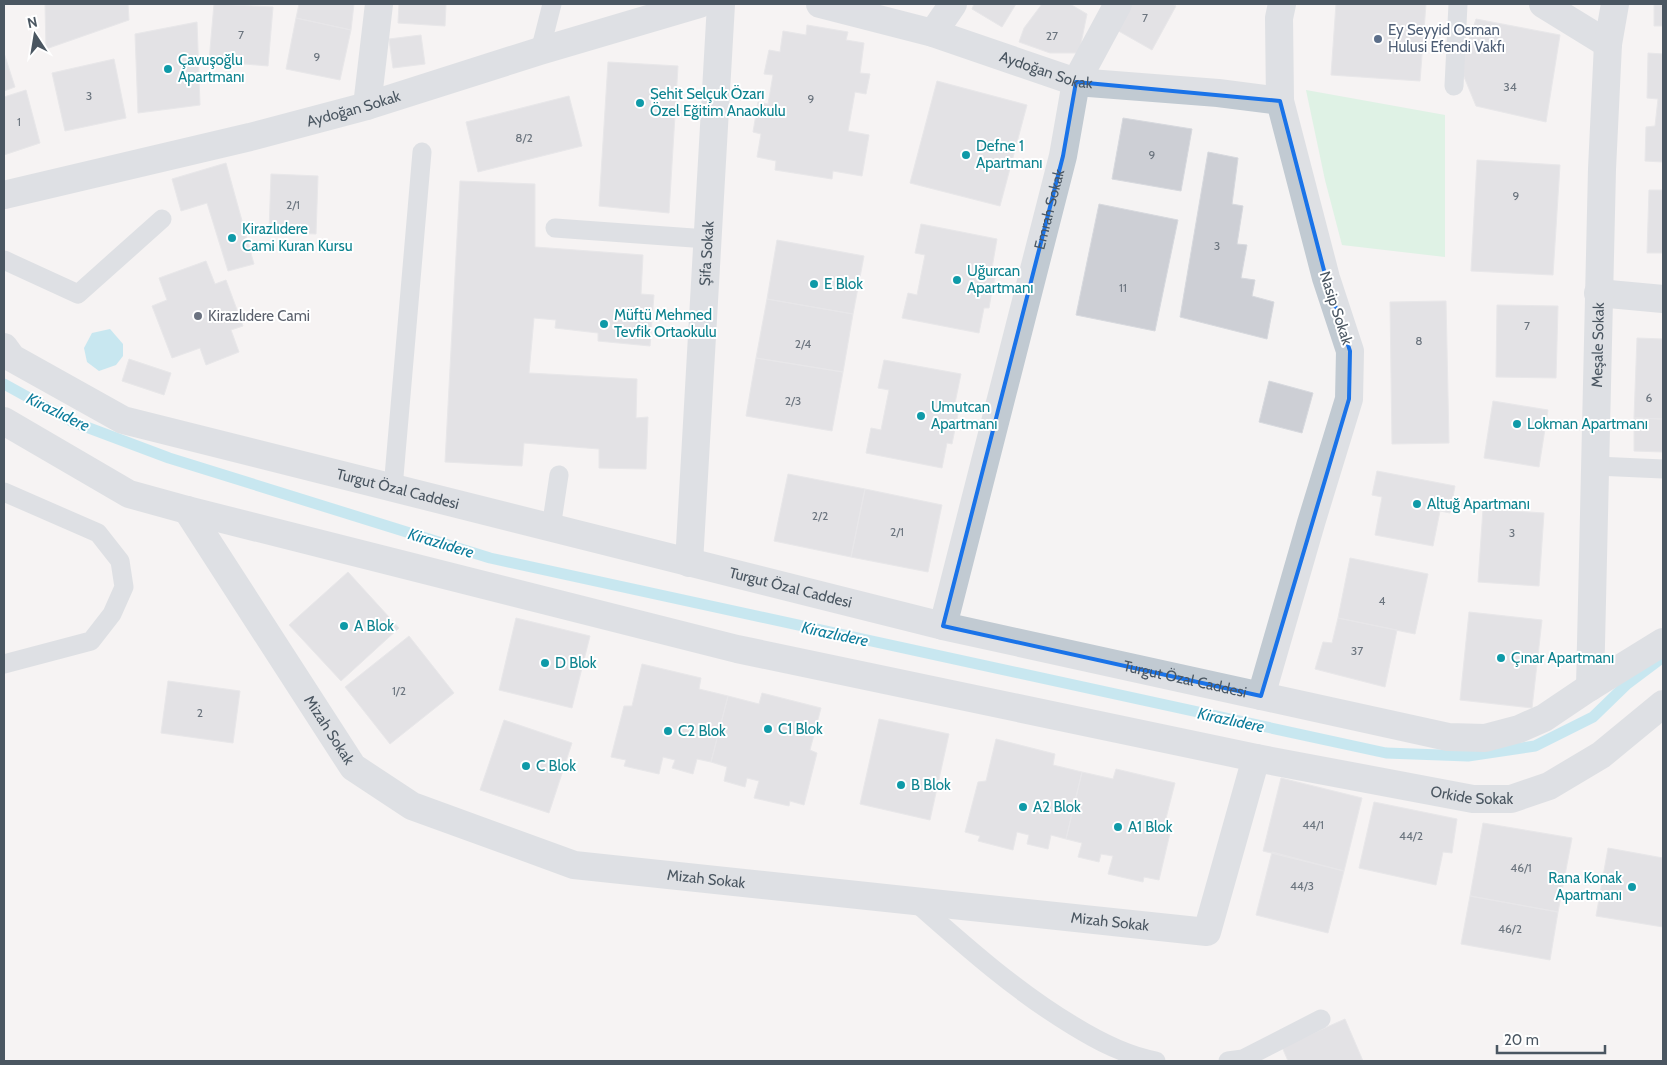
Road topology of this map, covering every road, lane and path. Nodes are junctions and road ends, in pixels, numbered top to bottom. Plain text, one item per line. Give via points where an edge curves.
1 (379, 4) edge
2 (552, 4) edge
3 (699, 4) edge
4 (721, 4) edge
5 (820, 4) edge
6 (953, 4) edge
7 (1118, 4) edge
8 (1282, 4) edge
9 (1458, 4) edge
10 (1543, 4) edge
11 (1615, 4) edge
12 (933, 33) junction
13 (1608, 44) junction
14 (540, 51) junction
15 (1076, 82) junction
16 (1454, 86) dead end
17 (1280, 101) junction
18 (367, 106) junction
19 (422, 152) dead end
20 (4, 195) edge
21 (162, 219) dead end
22 (556, 228) dead end
23 (707, 239) junction
24 (4, 260) edge
25 (1598, 293) junction
26 (1663, 300) edge
27 (4, 347) edge
28 (4, 421) edge
29 (1596, 466) junction
30 (1663, 469) edge
31 (559, 475) dead end
32 (394, 488) junction
33 (4, 492) edge
34 (187, 510) junction
35 (551, 528) junction
36 (689, 563) junction
37 (943, 626) junction
38 (1663, 642) edge
39 (4, 664) edge
40 (1590, 687) junction
41 (1261, 696) junction
42 (1663, 704) edge
43 (1256, 758) junction
44 (914, 900) junction
45 (1321, 1019) dead end
46 (1156, 1061) edge
47 (1228, 1061) edge

1 - 18 street
2 - 14 lane
3 - 14 street, Aydoğan Sokak
4 - 23 street, Şifa Sokak
5 - 12 street, Aydoğan Sokak
6 - 12 street
7 - 15 street, Emrah Sokak
8 - 17 street, Nasip Sokak via 1279,18
9 - 16 lane
10 - 13 street
11 - 13 street, Meşale Sokak
12 - 15 street, Aydoğan Sokak
13 - 25 street, Meşale Sokak
14 - 18 street, Aydoğan Sokak
15 - 17 street, Aydoğan Sokak
15 - 37 street, Emrah Sokak via 1063,156
17 - 41 street, Nasip Sokak via 1326,278 1350,351 1349,399
18 - 20 street, Aydoğan Sokak
19 - 32 lane
21 - 24 lane via 78,294
22 - 23 lane
23 - 36 street, Şifa Sokak
25 - 26 street
25 - 29 street, Meşale Sokak
27 - 32 street, Turgut Özal Caddesi via 12,358 123,420
28 - 34 street via 129,494
29 - 30 lane
29 - 40 street, Meşale Sokak
31 - 35 lane
32 - 35 street, Turgut Özal Caddesi
33 - 39 lane via 98,533 120,561 124,587 112,614 91,641
34 - 43 street via 737,649
34 - 44 street, Mizah Sokak via 353,767 412,806 574,864
35 - 36 street, Turgut Özal Caddesi
36 - 37 street, Turgut Özal Caddesi
37 - 41 street, Turgut Özal Caddesi
38 - 40 street
40 - 41 street, Turgut Özal Caddesi via 1544,718 1485,738 1448,737
42 - 43 street, Orkide Sokak via 1601,756 1549,786 1511,799 1473,799
43 - 44 street, Mizah Sokak via 1207,932
44 - 46 lane via 977,957 1044,1008 1093,1038 1139,1058
45 - 47 lane via 1243,1059

